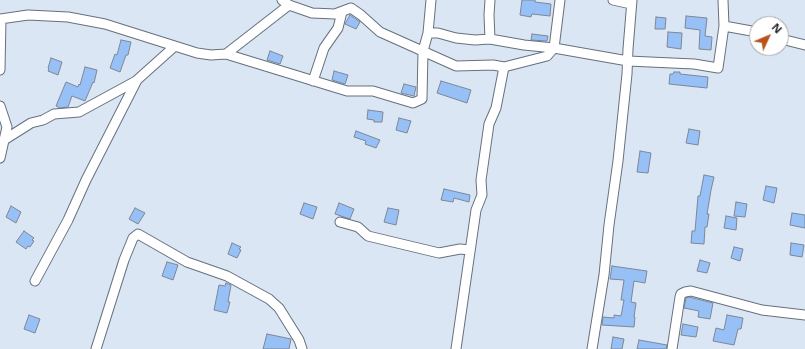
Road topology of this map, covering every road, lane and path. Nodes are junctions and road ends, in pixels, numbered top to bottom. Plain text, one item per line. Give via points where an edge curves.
1 (356, 0) edge
2 (431, 0) edge
3 (490, 0) edge
4 (560, 0) edge
5 (613, 0) edge
6 (723, 0) edge
7 (286, 2) edge
8 (632, 2) edge
9 (346, 10) junction
10 (0, 19) edge
11 (724, 26) junction
12 (749, 31) edge
13 (428, 33) junction
14 (490, 39) junction
15 (789, 41) edge
16 (805, 45) edge
17 (175, 46) junction
18 (554, 48) junction
19 (423, 52) junction
20 (226, 54) junction
21 (628, 61) junction
22 (504, 67) junction
23 (0, 70) edge
24 (136, 80) junction
25 (313, 81) junction
26 (0, 106) edge
27 (4, 140) junction
28 (0, 158) edge
29 (340, 222) dead end
30 (470, 250) junction
31 (35, 281) dead end
32 (805, 315) edge
33 (96, 349) edge
34 (302, 349) edge
35 (456, 349) edge
36 (592, 349) edge
37 (672, 349) edge

1 - 9 street
2 - 13 street
3 - 14 street
4 - 18 street
5 - 8 street
6 - 11 street
7 - 9 street via 312,13 335,14
7 - 20 street
8 - 21 street
9 - 19 street via 361,15 380,32
9 - 25 street via 338,28 324,48
10 - 17 street via 28,15 68,17 105,24
10 - 23 street
11 - 12 street
11 - 21 street via 718,68 694,64
13 - 14 street via 475,40
13 - 19 street
14 - 18 street via 524,46
15 - 16 street
17 - 20 street via 196,53
17 - 24 street
18 - 21 street
18 - 22 street via 547,56
19 - 22 street via 456,66
19 - 25 street via 422,99 413,102 373,91 347,91
20 - 25 street
21 - 36 street via 604,275
22 - 30 street via 496,108 489,124 481,180 482,195 476,210
24 - 27 street via 79,112 54,114 31,123
24 - 31 street via 68,220
26 - 27 street via 7,127
27 - 28 street
29 - 30 street via 358,226 368,236 440,253
30 - 35 street
32 - 37 street via 762,310 685,292 680,297
33 - 34 street via 124,260 133,238 138,234 187,262 227,276 269,299 279,308

